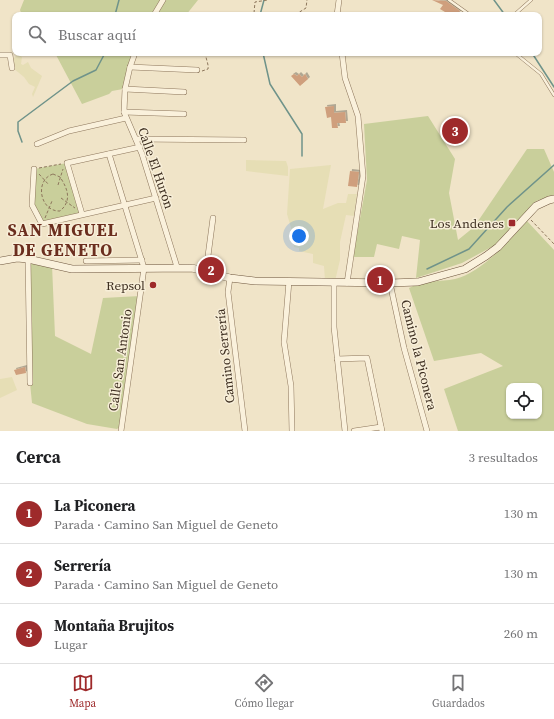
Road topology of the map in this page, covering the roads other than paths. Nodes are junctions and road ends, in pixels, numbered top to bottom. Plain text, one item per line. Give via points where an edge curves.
1 (163, 0) edge
2 (339, 0) edge
3 (449, 0) edge
4 (531, 0) edge
5 (156, 12) edge
6 (337, 12) edge
7 (466, 12) edge
8 (517, 12) edge
9 (0, 55) edge
10 (134, 56) edge
11 (342, 56) edge
12 (519, 56) edge
13 (130, 67) junction
14 (12, 68) dead end
15 (197, 70) road end
16 (125, 89) junction
17 (184, 92) dead end
18 (554, 94) edge
19 (124, 112) junction
20 (184, 114) dead end
21 (126, 118) junction
22 (136, 139) junction
23 (244, 140) dead end
24 (37, 144) dead end
25 (140, 147) junction
26 (110, 154) junction
27 (34, 169) road end
28 (156, 198) junction
29 (554, 199) edge
30 (125, 204) junction
31 (82, 214) junction
32 (213, 218) dead end
33 (28, 258) junction
34 (142, 260) junction
35 (0, 261) edge
36 (86, 261) dead end
37 (177, 267) junction
38 (144, 268) junction
39 (206, 271) junction
40 (230, 278) junction
41 (289, 281) junction
42 (334, 283) junction
43 (347, 283) junction
44 (390, 283) junction
45 (337, 359) junction
46 (30, 383) dead end
47 (382, 429) edge
48 (121, 431) edge
49 (245, 431) edge
50 (292, 431) edge
51 (345, 431) edge
52 (354, 431) edge
53 (427, 431) edge

1 - 5 street
2 - 6 street
3 - 7 lane
4 - 8 lane
9 - 14 street via 10,55
10 - 13 street, Calle El Hurón
11 - 43 street via 345,78 358,116 363,176
12 - 18 lane via 541,74
13 - 15 street
13 - 16 street, Calle El Hurón
16 - 17 street
16 - 19 street, Calle El Hurón
19 - 20 street
19 - 21 street, Calle El Hurón
21 - 22 street, Calle El Hurón
21 - 24 street via 70,131
22 - 23 street
22 - 25 street, Calle El Hurón
25 - 26 street
25 - 28 street, Calle El Hurón
26 - 30 street
26 - 31 street via 67,163
27 - 31 street via 32,205 42,224
28 - 30 street
28 - 37 street, Calle El Hurón
29 - 44 main road via 536,206 498,247 465,269 418,282
30 - 31 street
30 - 34 street
32 - 39 street
33 - 35 main road
33 - 38 main road via 72,269
33 - 46 street
34 - 36 street
34 - 38 street
37 - 38 main road
37 - 39 main road
38 - 48 street, Calle San Antonio
39 - 40 main road
40 - 41 main road
40 - 49 street, Camino Serrería via 228,292
41 - 42 main road
41 - 50 street via 284,342 291,386
42 - 43 main road
42 - 45 street
43 - 44 main road
44 - 53 street, Camino la Piconera via 404,348
45 - 47 street via 367,358
45 - 51 street
47 - 52 street

